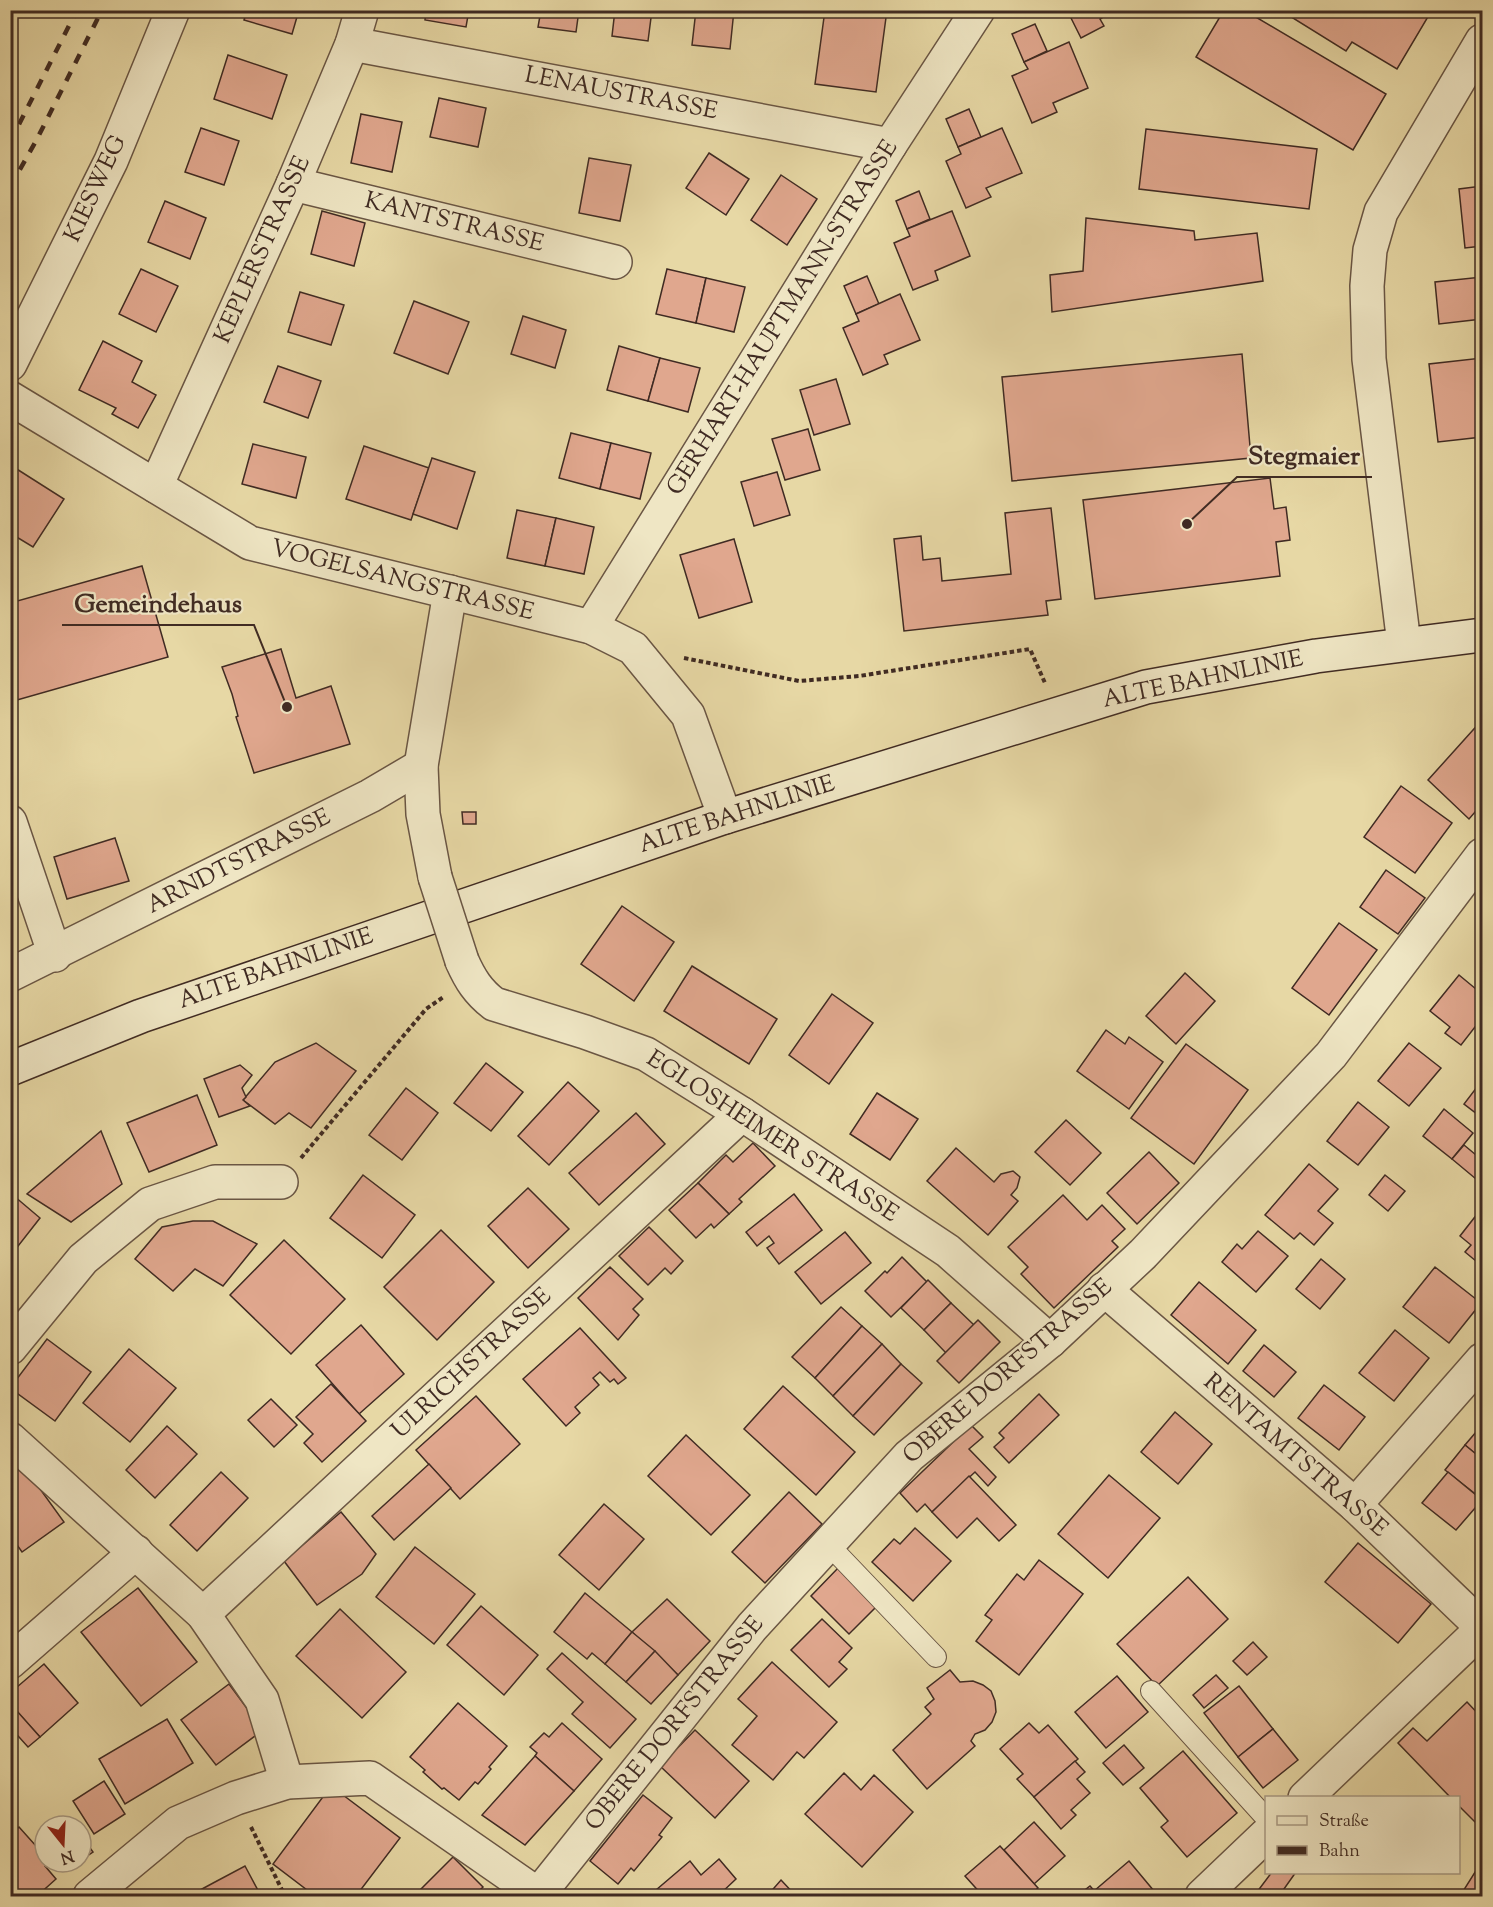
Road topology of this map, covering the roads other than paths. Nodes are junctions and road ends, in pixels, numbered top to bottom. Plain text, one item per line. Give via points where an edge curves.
1 (173, 10) edge
2 (362, 10) edge
3 (978, 10) edge
4 (1482, 41) edge
5 (352, 44) junction
6 (890, 145) junction
7 (294, 183) junction
8 (615, 262) dead end
9 (10, 364) edge
10 (10, 398) edge
11 (156, 486) junction
12 (450, 592) junction
13 (591, 627) junction
14 (1482, 635) edge
15 (1404, 644) junction
16 (421, 766) junction
17 (725, 817) junction
18 (10, 822) edge
19 (1482, 855) edge
20 (55, 955) junction
21 (10, 975) edge
22 (10, 1069) edge
23 (741, 1113) junction
24 (282, 1182) road end
25 (1104, 1289) junction
26 (1050, 1341) junction
27 (10, 1348) edge
28 (1482, 1360) edge
29 (10, 1439) edge
30 (1355, 1505) junction
31 (828, 1544) junction
32 (136, 1552) junction
33 (203, 1614) junction
34 (1482, 1628) edge
35 (936, 1657) dead end
36 (10, 1662) edge
37 (1151, 1691) dead end
38 (287, 1782) junction
39 (1306, 1796) edge
40 (1265, 1817) edge
41 (1265, 1836) edge
42 (90, 1896) edge
43 (539, 1896) edge
44 (1202, 1896) edge

1 - 9 street, KIESWEG via 111,161
2 - 5 street, KEPLERSTRASSE
3 - 6 street, GERHART-HAUPTMANN-STRASSE
4 - 15 street via 1381,212 1370,250 1370,359
5 - 6 street, LENAUSTRASSE
5 - 7 street, KEPLERSTRASSE
6 - 13 street, GERHART-HAUPTMANN-STRASSE
7 - 8 street, KANTSTRASSE
7 - 11 street, KEPLERSTRASSE
10 - 11 street, VOGELSANGSTRASSE
11 - 12 street, VOGELSANGSTRASSE via 250,543
12 - 13 street, VOGELSANGSTRASSE
12 - 16 street, EGLOSHEIMER STRASSE
13 - 17 street, VOGELSANGSTRASSE via 633,648 688,715
14 - 15 street, ALTE BAHNLINIE
15 - 17 street, ALTE BAHNLINIE via 1146,687
16 - 20 street, ARNDTSTRASSE via 370,796
16 - 23 street, EGLOSHEIMER STRASSE, bridge via 423,814 435,877 466,970 482,994 494,1004 646,1054
17 - 22 street, ALTE BAHNLINIE via 174,1004
18 - 20 street
19 - 25 street, OBERE DORFSTRASSE via 1331,1055 1143,1254
20 - 21 street, ARNDTSTRASSE
23 - 26 street, EGLOSHEIMER STRASSE via 948,1251
23 - 33 street, ULRICHSTRASSE
24 - 27 street via 215,1182 150,1204 83,1259
25 - 26 street, OBERE DORFSTRASSE
25 - 30 street, RENTAMTSTRASSE
26 - 31 street, OBERE DORFSTRASSE via 909,1456
28 - 30 street
29 - 32 street
30 - 34 street, RENTAMTSTRASSE
31 - 35 lane
31 - 43 street, OBERE DORFSTRASSE via 752,1627
32 - 33 street
32 - 36 street
33 - 38 street via 262,1700
34 - 39 street
37 - 40 lane
38 - 42 street via 178,1823
38 - 43 street via 370,1778
41 - 44 street

